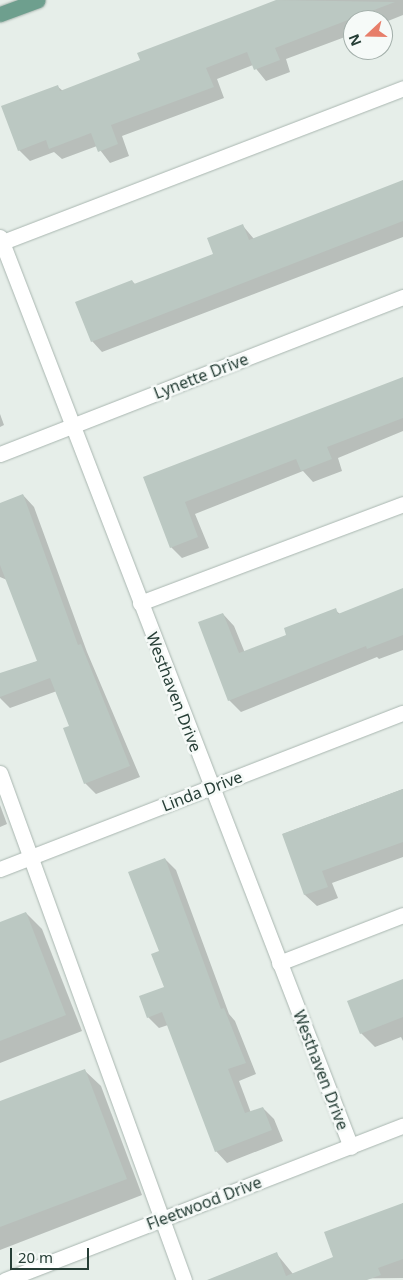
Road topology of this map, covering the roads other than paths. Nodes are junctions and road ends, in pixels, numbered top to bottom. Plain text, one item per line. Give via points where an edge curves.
1 (38, 0) edge
2 (0, 14) edge
3 (403, 88) edge
4 (1, 241) edge
5 (403, 297) edge
6 (73, 426) junction
7 (0, 454) edge
8 (403, 504) edge
9 (140, 603) junction
10 (403, 713) edge
11 (0, 773) edge
12 (210, 788) junction
13 (33, 856) junction
14 (0, 869) edge
15 (403, 915) edge
16 (279, 963) junction
17 (403, 1126) edge
18 (351, 1147) junction
19 (160, 1220) junction
20 (5, 1280) edge
21 (184, 1280) edge

1 - 2 main road
3 - 4 street
4 - 6 street, Westhaven Drive
5 - 6 street, Lynette Drive
6 - 7 street, Lynette Drive
6 - 9 street, Westhaven Drive
8 - 9 street
9 - 12 street, Westhaven Drive
10 - 12 street, Linda Drive
11 - 13 street
12 - 13 street, Linda Drive
12 - 16 street, Westhaven Drive
13 - 14 street, Linda Drive
13 - 19 street
15 - 16 street
16 - 18 street, Westhaven Drive
17 - 18 street, Fleetwood Drive
18 - 19 street, Fleetwood Drive
19 - 20 street, Fleetwood Drive
19 - 21 street

